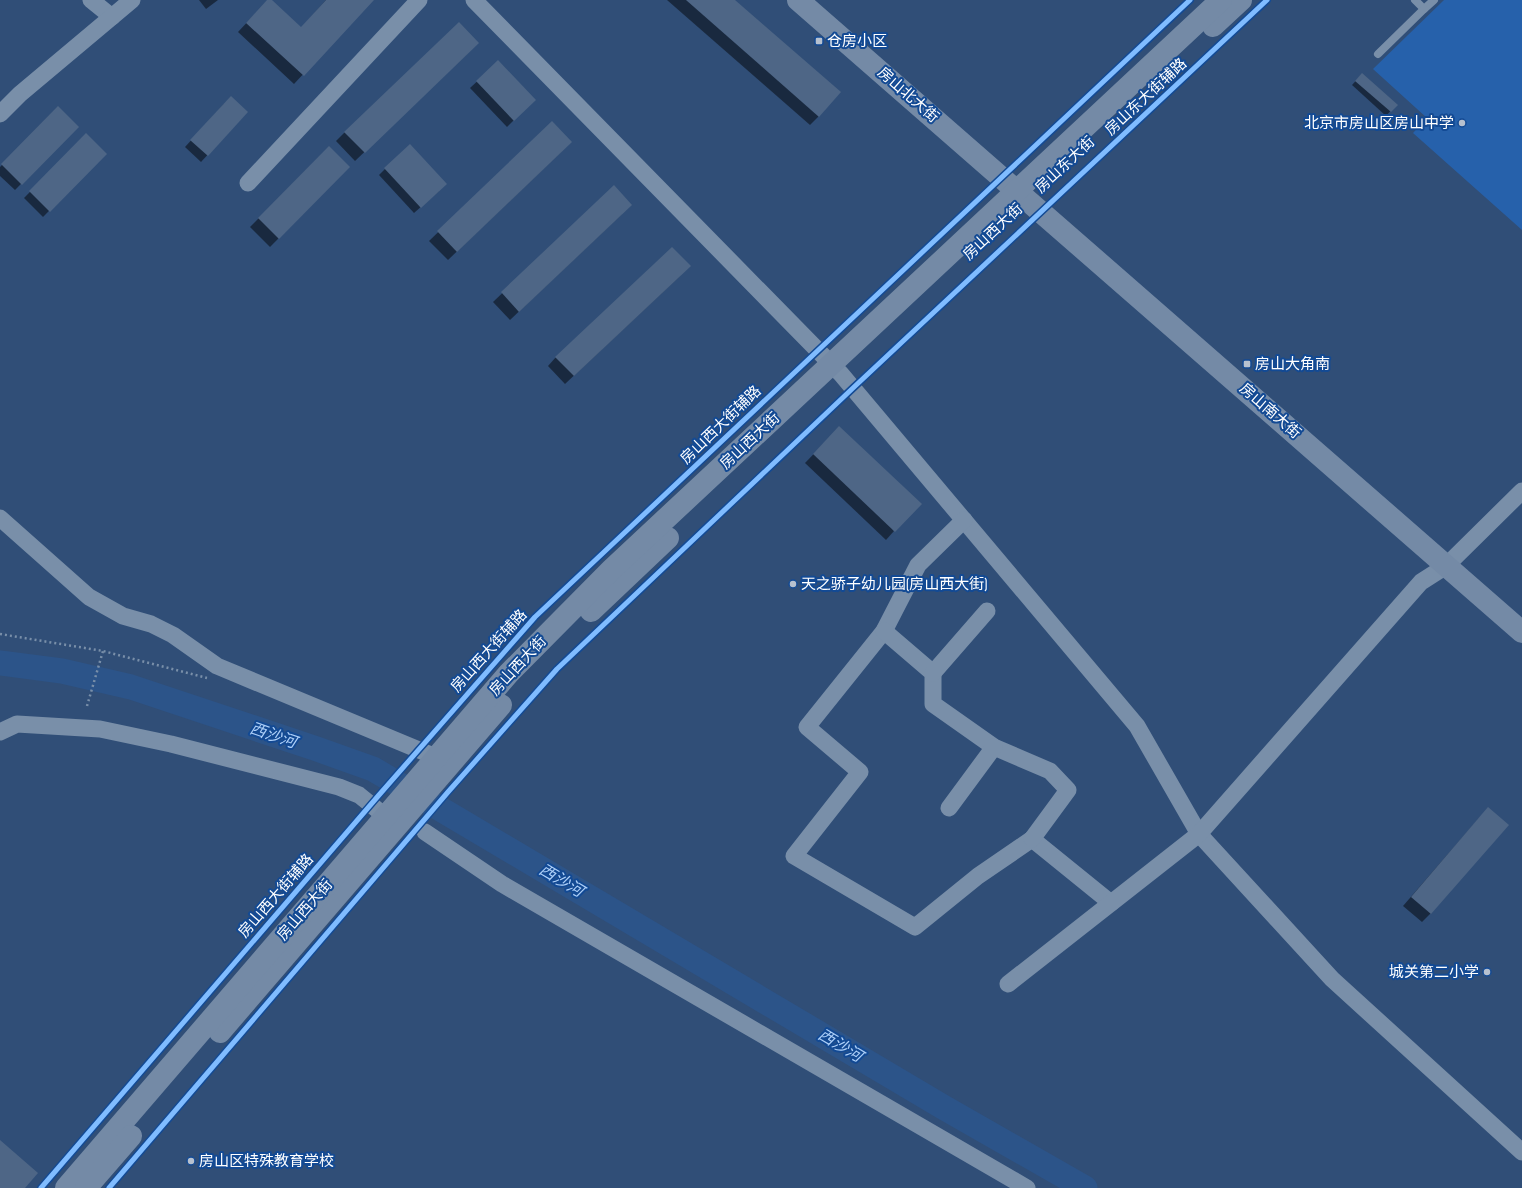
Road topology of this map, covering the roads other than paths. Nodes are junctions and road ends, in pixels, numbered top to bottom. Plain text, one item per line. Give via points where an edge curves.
1 (91, 0) edge
2 (132, 0) edge
3 (419, 0) edge
4 (474, 0) edge
5 (798, 0) edge
6 (1221, 0) edge
7 (1241, 0) edge
8 (1415, 0) edge
9 (1434, 0) edge
10 (1424, 9) junction
11 (112, 17) junction
12 (1378, 54) dead end
13 (0, 114) edge
14 (248, 183) dead end
15 (1023, 195) junction
16 (837, 369) junction
17 (1522, 491) edge
18 (0, 518) edge
19 (964, 520) junction
20 (1446, 566) junction
21 (987, 611) dead end
22 (884, 631) junction
23 (1522, 632) edge
24 (933, 674) junction
25 (0, 732) edge
26 (994, 747) junction
27 (432, 770) junction
28 (949, 808) dead end
29 (395, 813) junction
30 (425, 832) dead end
31 (1199, 834) junction
32 (1032, 839) junction
33 (1111, 903) junction
34 (1008, 984) dead end
35 (1522, 1152) edge
36 (66, 1188) edge
37 (86, 1188) edge
38 (1027, 1188) edge

1 - 11 street
2 - 11 street
3 - 14 street
4 - 16 street
5 - 15 main road, 房山北大街
6 - 15 main road, 房山东大街
7 - 15 main road, 房山东大街
8 - 10 lane
9 - 10 lane
10 - 12 lane
11 - 13 street via 20,94
15 - 16 main road, 房山西大街
15 - 20 main road, 房山南大街
16 - 19 street
16 - 27 main road, 房山西大街 via 612,569 509,673
17 - 20 street
18 - 27 street via 90,597 123,616 151,624 173,635 218,666
19 - 22 street via 918,565
19 - 31 street via 1137,726
20 - 23 main road, 房山南大街
20 - 31 street via 1421,582
21 - 24 street
22 - 24 street
22 - 32 street via 807,727 860,772 794,856 915,928 978,876
24 - 26 street via 933,704
25 - 29 street via 17,724 100,729 339,787
26 - 28 street
26 - 32 street via 1050,771 1068,790
27 - 29 main road, 房山西大街
29 - 36 main road, 房山西大街
29 - 37 main road, 房山西大街
30 - 38 street via 502,884
31 - 33 street
31 - 35 street via 1332,979
32 - 33 street
33 - 34 street

